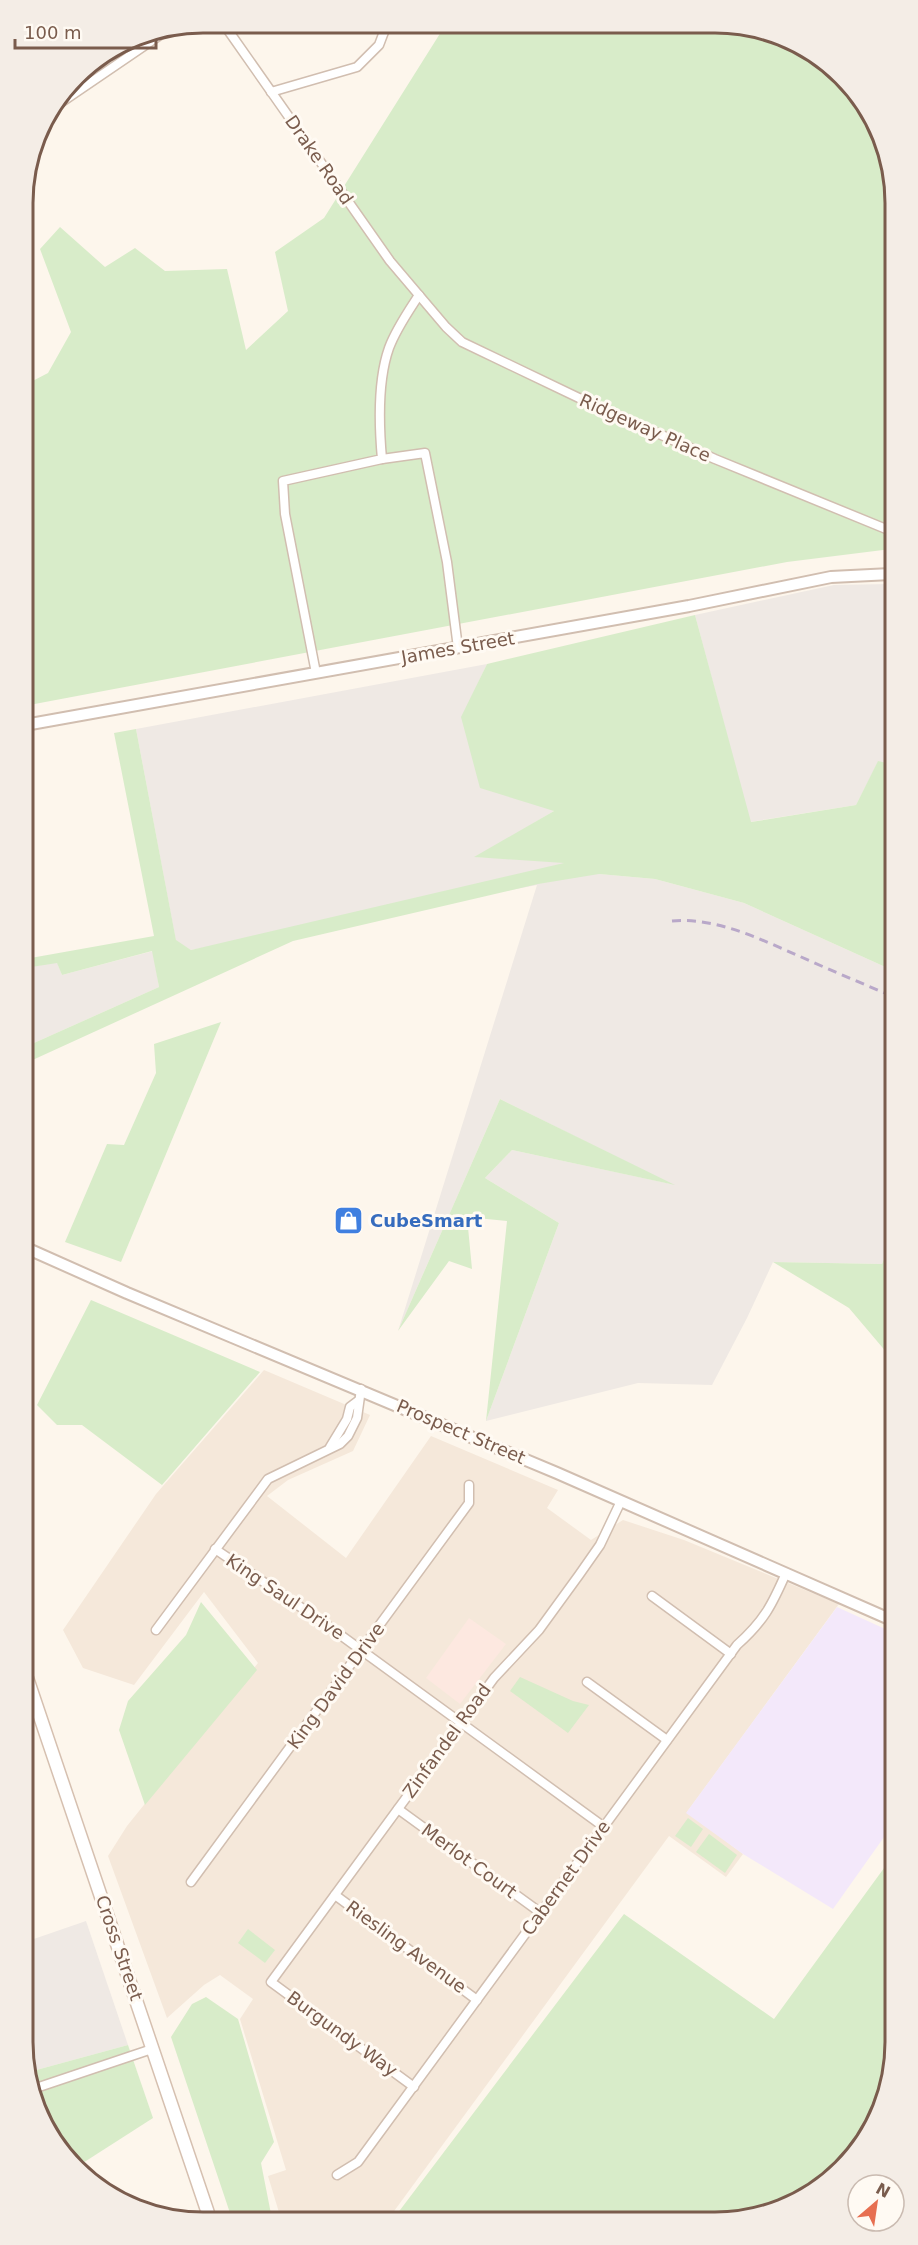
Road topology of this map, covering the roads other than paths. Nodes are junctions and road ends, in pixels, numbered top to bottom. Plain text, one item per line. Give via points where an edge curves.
1 (230, 33) edge
2 (384, 33) edge
3 (150, 42) edge
4 (271, 92) junction
5 (72, 95) edge
6 (419, 295) junction
7 (382, 459) junction
8 (885, 529) edge
9 (885, 574) edge
10 (458, 648) junction
11 (316, 673) junction
12 (33, 723) edge
13 (33, 1251) edge
14 (361, 1389) junction
15 (469, 1485) dead end
16 (621, 1501) junction
17 (215, 1549) junction
18 (786, 1573) junction
19 (652, 1596) dead end
20 (885, 1617) edge
21 (156, 1630) dead end
22 (362, 1651) junction
23 (730, 1654) junction
24 (587, 1682) dead end
25 (33, 1696) edge
26 (461, 1723) junction
27 (667, 1740) junction
28 (398, 1809) junction
29 (604, 1827) junction
30 (191, 1882) dead end
31 (335, 1895) junction
32 (541, 1913) junction
33 (271, 1982) joint
34 (477, 2000) junction
35 (152, 2049) junction
36 (414, 2086) junction
37 (39, 2087) edge
38 (337, 2175) dead end
39 (208, 2212) edge

1 - 4 street, Drake Road
2 - 4 street via 379,45 357,67
3 - 5 street
4 - 6 street, Drake Road via 390,261
6 - 7 street via 385,361
6 - 8 street, Ridgeway Place via 446,327 477,351 715,459
7 - 10 street via 425,453 447,562
7 - 11 street via 283,481 285,514
9 - 10 street, James Street via 831,577
10 - 11 street, James Street
11 - 12 street, James Street
13 - 14 street, Prospect Street
14 - 16 street, Prospect Street
14 - 17 street via 357,1418 348,1436 340,1444 268,1479
15 - 22 street, King David Drive via 469,1503
16 - 18 street, Prospect Street
16 - 26 street, Zinfandel Road via 600,1545 579,1575 539,1630 494,1678
17 - 21 street
17 - 22 street, King Saul Drive
18 - 20 street, Prospect Street
18 - 23 street, Cabernet Drive via 771,1608
19 - 23 street
22 - 26 street, King Saul Drive
22 - 30 street, King David Drive
23 - 27 street, Cabernet Drive
24 - 27 street
25 - 35 main road, Cross Street
26 - 28 street, Zinfandel Road
26 - 29 street, King Saul Drive
27 - 29 street, Cabernet Drive
28 - 31 street, Zinfandel Road
28 - 32 street, Merlot Court
29 - 32 street, Cabernet Drive
31 - 33 street, Zinfandel Road
31 - 34 street, Riesling Avenue
32 - 34 street, Cabernet Drive
33 - 36 street, Burgundy Way
34 - 36 street, Cabernet Drive
35 - 37 street
35 - 39 main road, Cross Street
36 - 38 street, Cabernet Drive via 358,2162

